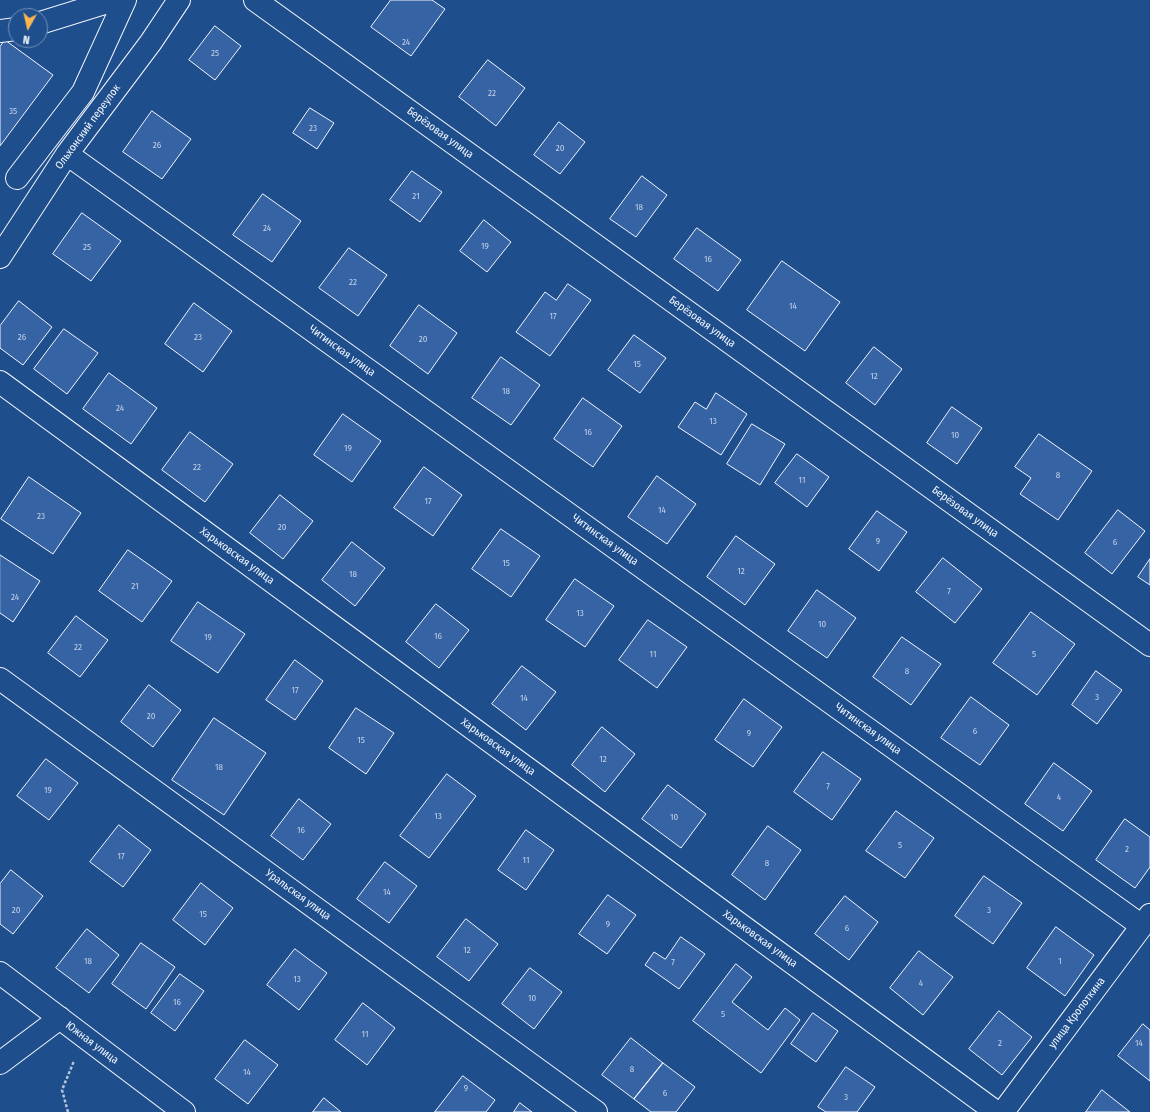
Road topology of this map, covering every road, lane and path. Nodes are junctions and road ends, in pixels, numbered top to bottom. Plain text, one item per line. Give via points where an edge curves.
1 (114, 0) edge
2 (125, 0) edge
3 (179, 0) edge
4 (255, 0) edge
5 (48, 21) edge
6 (67, 154) junction
7 (18, 178) dead end
8 (0, 257) edge
9 (0, 382) edge
10 (1150, 645) edge
11 (0, 679) edge
12 (1146, 920) edge
13 (0, 973) edge
14 (60, 1018) junction
15 (83, 1036) junction
16 (0, 1062) edge
17 (68, 1112) edge
18 (184, 1112) edge
19 (596, 1112) edge
20 (996, 1112) edge
21 (1003, 1112) edge

1 - 5 street
2 - 7 street via 84,92
3 - 6 street, Ольхонский переулок via 151,42
4 - 10 street, Берёзовая улица
6 - 8 street, Ольхонский переулок
6 - 12 street, Читинская улица
9 - 20 street, Харьковская улица
11 - 19 street, Уральская улица
12 - 21 street, улица Кропоткина
13 - 14 street, Южная улица
14 - 15 street, Южная улица
14 - 16 street
15 - 17 path via 62,1090
15 - 18 street, Южная улица

